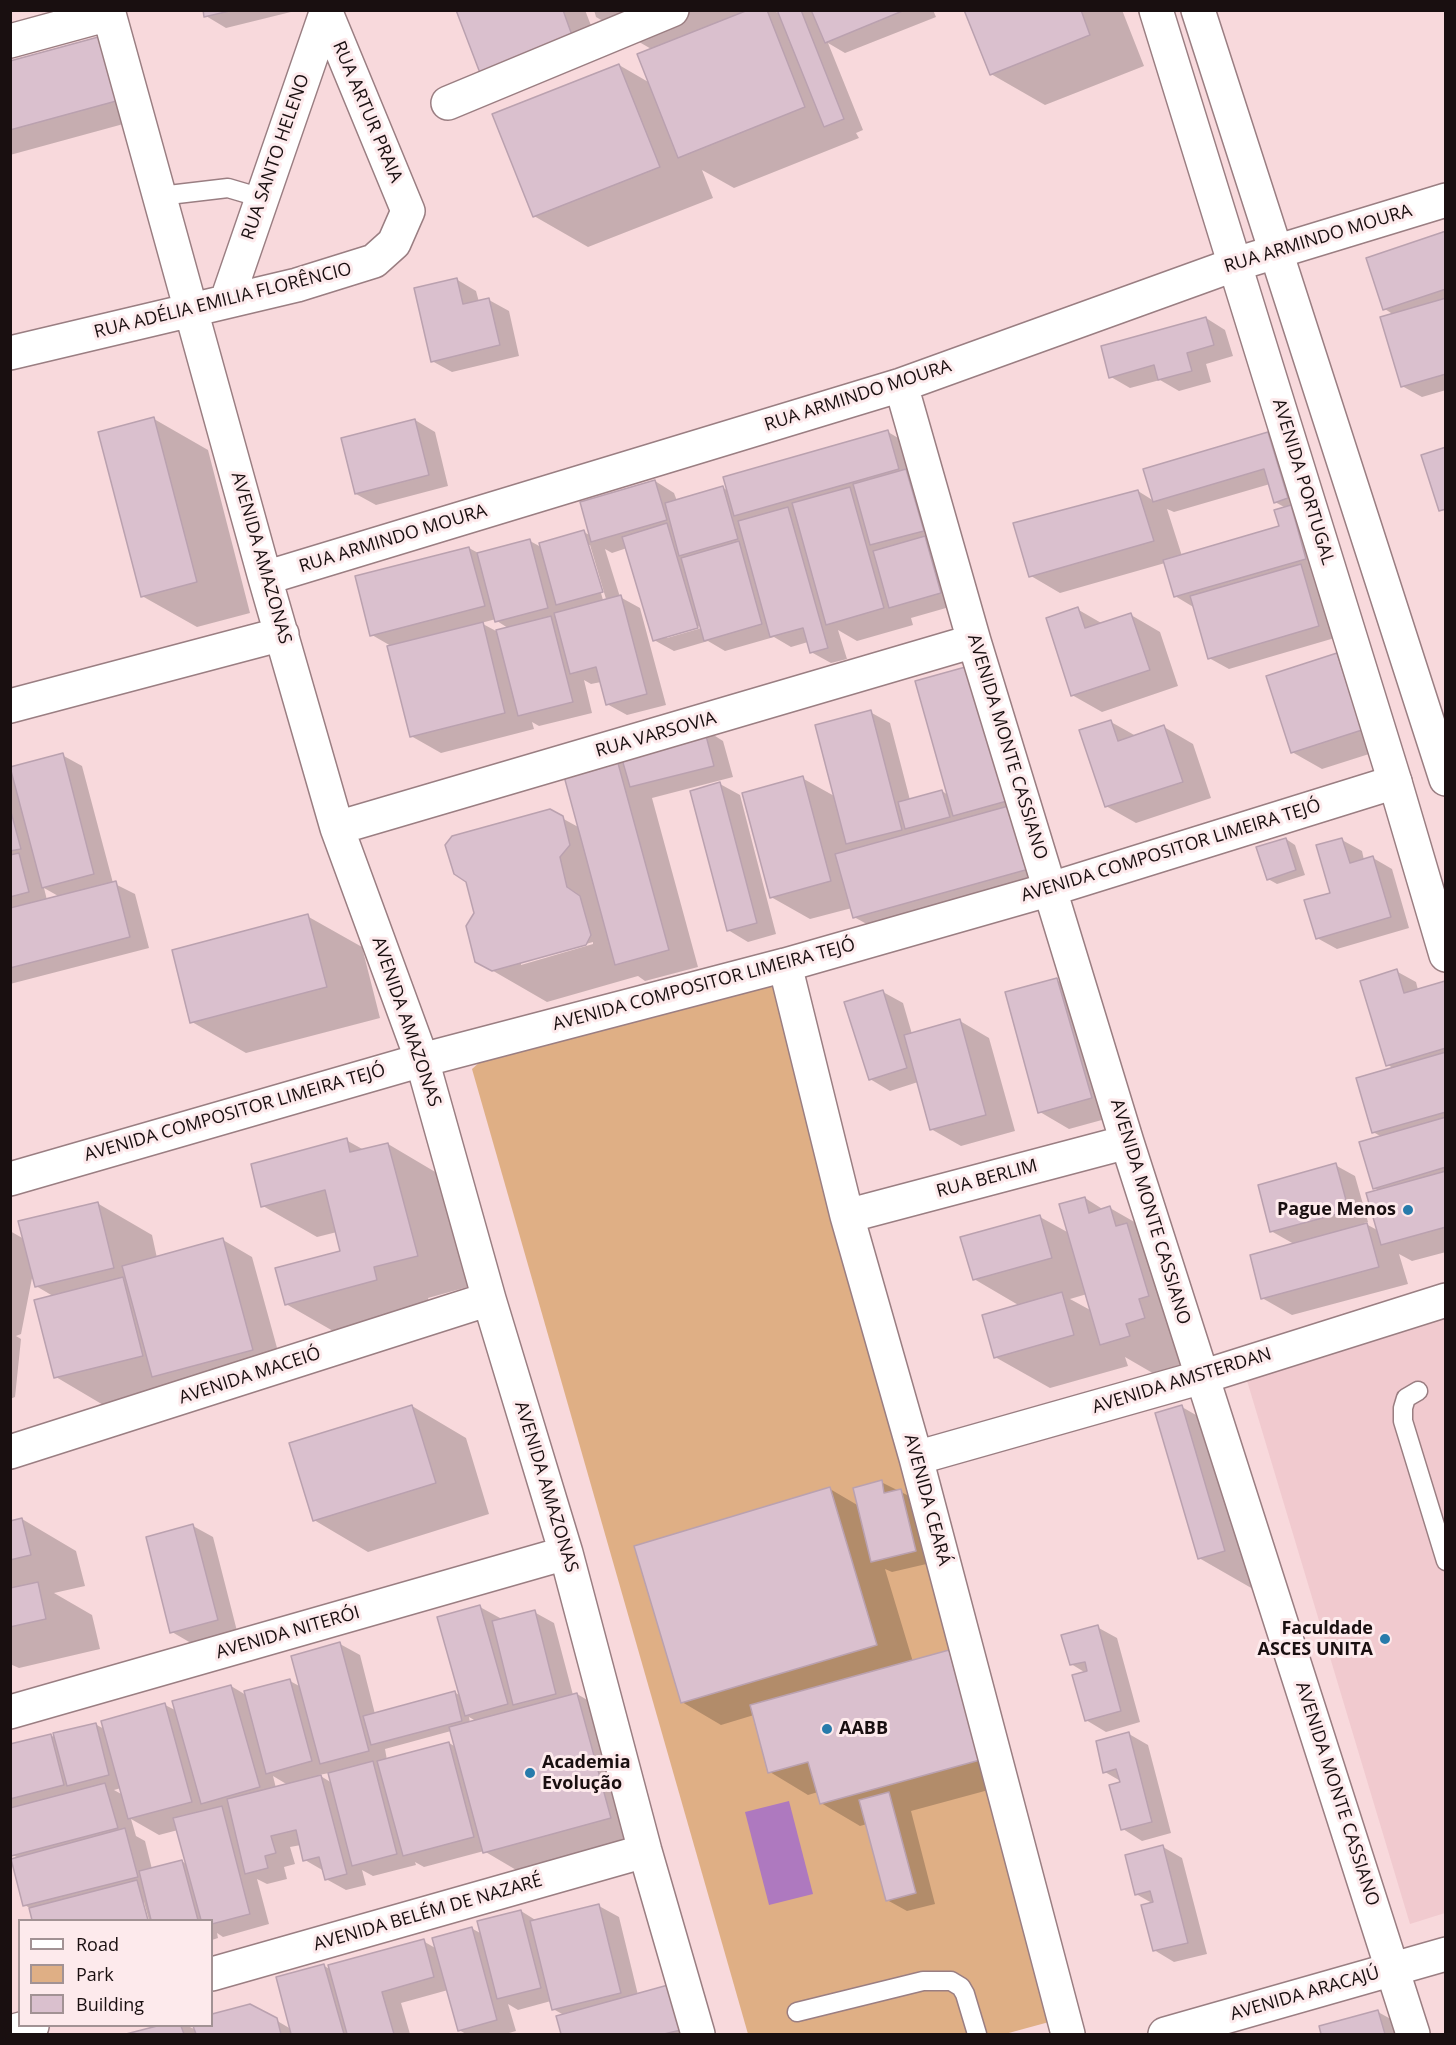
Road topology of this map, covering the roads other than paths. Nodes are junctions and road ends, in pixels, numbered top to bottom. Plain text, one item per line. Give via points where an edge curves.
1 (672, 10) edge
2 (1156, 10) edge
3 (1198, 10) edge
4 (327, 11) edge
5 (109, 12) edge
6 (10, 40) edge
7 (448, 103) dead end
8 (160, 196) junction
9 (262, 198) junction
10 (1446, 200) edge
11 (408, 211) joint
12 (1275, 250) junction
13 (1236, 264) junction
14 (227, 300) junction
15 (192, 310) junction
16 (10, 353) edge
17 (901, 385) junction
18 (265, 578) junction
19 (282, 634) junction
20 (974, 641) junction
21 (10, 706) edge
22 (1445, 774) edge
23 (1395, 782) junction
24 (337, 828) junction
25 (1051, 889) junction
26 (1446, 956) edge
27 (785, 965) junction
28 (422, 1059) junction
29 (1127, 1142) junction
30 (10, 1179) edge
31 (847, 1216) junction
32 (489, 1299) junction
33 (1446, 1300) edge
34 (1202, 1377) junction
35 (1418, 1391) dead end
36 (10, 1452) edge
37 (916, 1458) junction
38 (566, 1553) junction
39 (1446, 1561) edge
40 (10, 1712) edge
41 (645, 1851) junction
42 (1446, 1954) edge
43 (1393, 1968) junction
44 (213, 1974) edge
45 (797, 2012) dead end
46 (26, 2027) edge
47 (10, 2032) edge
48 (698, 2034) edge
49 (977, 2034) edge
50 (1068, 2034) edge
51 (1165, 2034) edge
52 (1413, 2034) edge

1 - 7 street
2 - 13 street, AVENIDA PORTUGAL
3 - 12 street
4 - 9 street, RUA SANTO HELENO
4 - 11 street, RUA ARTUR PRAIA
5 - 6 street
5 - 8 street, AVENIDA AMAZONAS
8 - 9 lane via 228,188
8 - 15 street, AVENIDA AMAZONAS
9 - 14 street, RUA SANTO HELENO
10 - 12 street, RUA ARMINDO MOURA
11 - 14 street, RUA ADÉLIA EMILIA FLORÊNCIO via 394,243 374,261 297,285
12 - 13 street, RUA ARMINDO MOURA
12 - 22 street
13 - 17 street, RUA ARMINDO MOURA
13 - 23 street, AVENIDA PORTUGAL
14 - 15 street, RUA ADÉLIA EMILIA FLORÊNCIO
15 - 16 street, RUA ADÉLIA EMILIA FLORÊNCIO
15 - 18 street, AVENIDA AMAZONAS
17 - 18 street, RUA ARMINDO MOURA
17 - 20 street, AVENIDA MONTE CASSIANO
18 - 19 street, AVENIDA AMAZONAS
19 - 21 street
19 - 24 street, AVENIDA AMAZONAS
20 - 24 street, RUA VARSOVIA
20 - 25 street, AVENIDA MONTE CASSIANO
23 - 25 street, AVENIDA COMPOSITOR LIMEIRA TEJÓ
23 - 26 street, AVENIDA PORTUGAL
24 - 28 street, AVENIDA AMAZONAS
25 - 27 street, AVENIDA COMPOSITOR LIMEIRA TEJÓ
25 - 29 street, AVENIDA MONTE CASSIANO
27 - 28 street, AVENIDA COMPOSITOR LIMEIRA TEJÓ
27 - 31 street, AVENIDA CEARÁ
28 - 30 street, AVENIDA COMPOSITOR LIMEIRA TEJÓ
28 - 32 street, AVENIDA AMAZONAS
29 - 31 street, RUA BERLIM
29 - 34 street, AVENIDA MONTE CASSIANO
31 - 37 street, AVENIDA CEARÁ
32 - 36 street, AVENIDA MACEIÓ
32 - 38 street, AVENIDA AMAZONAS
33 - 34 street, AVENIDA AMSTERDAN
34 - 37 street, AVENIDA AMSTERDAN
34 - 43 street, AVENIDA MONTE CASSIANO
35 - 39 lane via 1406,1398 1403,1421
37 - 50 street, AVENIDA CEARÁ
38 - 40 street, AVENIDA NITERÓI
38 - 41 street, AVENIDA AMAZONAS
41 - 44 street, AVENIDA BELÉM DE NAZARÉ
41 - 48 street, AVENIDA AMAZONAS
42 - 43 street, AVENIDA ARACAJÚ
43 - 51 street, AVENIDA ARACAJÚ
43 - 52 street, AVENIDA MONTE CASSIANO
45 - 49 lane via 923,1981 951,1981 965,1994
46 - 47 street

